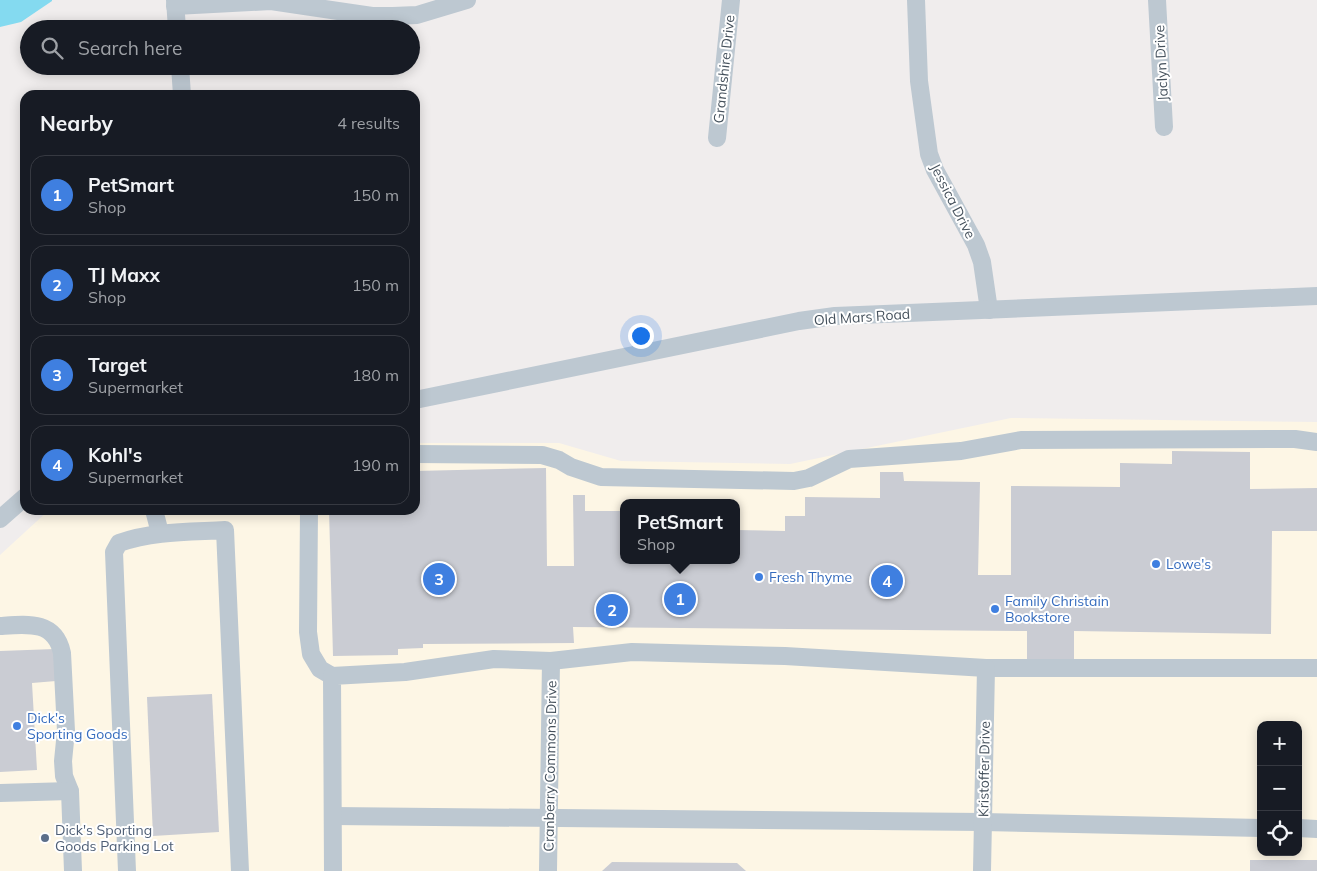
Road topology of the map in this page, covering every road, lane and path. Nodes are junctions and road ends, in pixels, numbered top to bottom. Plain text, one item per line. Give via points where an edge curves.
1 (467, 0) edge
2 (731, 0) edge
3 (916, 0) edge
4 (1157, 0) edge
5 (175, 3) edge
6 (176, 20) edge
7 (181, 75) edge
8 (182, 90) edge
9 (1164, 127) dead end
10 (717, 138) dead end
11 (1317, 296) edge
12 (989, 310) junction
13 (420, 399) edge
14 (1317, 442) edge
15 (420, 454) edge
16 (20, 501) edge
17 (155, 515) edge
18 (309, 515) edge
19 (0, 519) edge
20 (160, 533) junction
21 (0, 626) edge
22 (551, 661) junction
23 (986, 668) junction
24 (1317, 668) edge
25 (332, 676) junction
26 (70, 791) junction
27 (0, 793) edge
28 (333, 816) junction
29 (549, 818) junction
30 (983, 822) junction
31 (1257, 828) edge
32 (1302, 828) edge
33 (1317, 829) edge
34 (73, 871) edge
35 (127, 871) edge
36 (240, 871) edge
37 (333, 871) edge
38 (548, 871) edge
39 (982, 871) edge

1 - 5 street via 417,14 394,16 372,16 271,1
2 - 10 street, Grandshire Drive
3 - 12 street, Jessica Drive via 919,81 929,154 976,245 982,262
4 - 9 street, Jaclyn Drive
5 - 6 street
7 - 8 street
11 - 12 street, Old Mars Road
12 - 13 street, Old Mars Road via 835,316 799,321
14 - 15 street via 1295,439 1021,440 961,450 849,459 809,478 794,481 601,477 542,455
16 - 19 street
17 - 20 street
18 - 25 street via 308,632 312,654 320,670
20 - 35 street via 119,543 114,556
20 - 36 street via 225,530
21 - 26 street via 32,624 50,632 60,645 66,731 64,776
22 - 23 street via 632,652 668,652
22 - 25 street via 494,659 405,672
22 - 29 street, Cranberry Commons Drive
23 - 24 street
23 - 30 street, Kristoffer Drive
25 - 28 street
26 - 27 street
26 - 34 street
28 - 29 street
28 - 37 street
29 - 30 street
29 - 38 street, Cranberry Commons Drive
30 - 31 street
30 - 39 street, Kristoffer Drive
32 - 33 street

